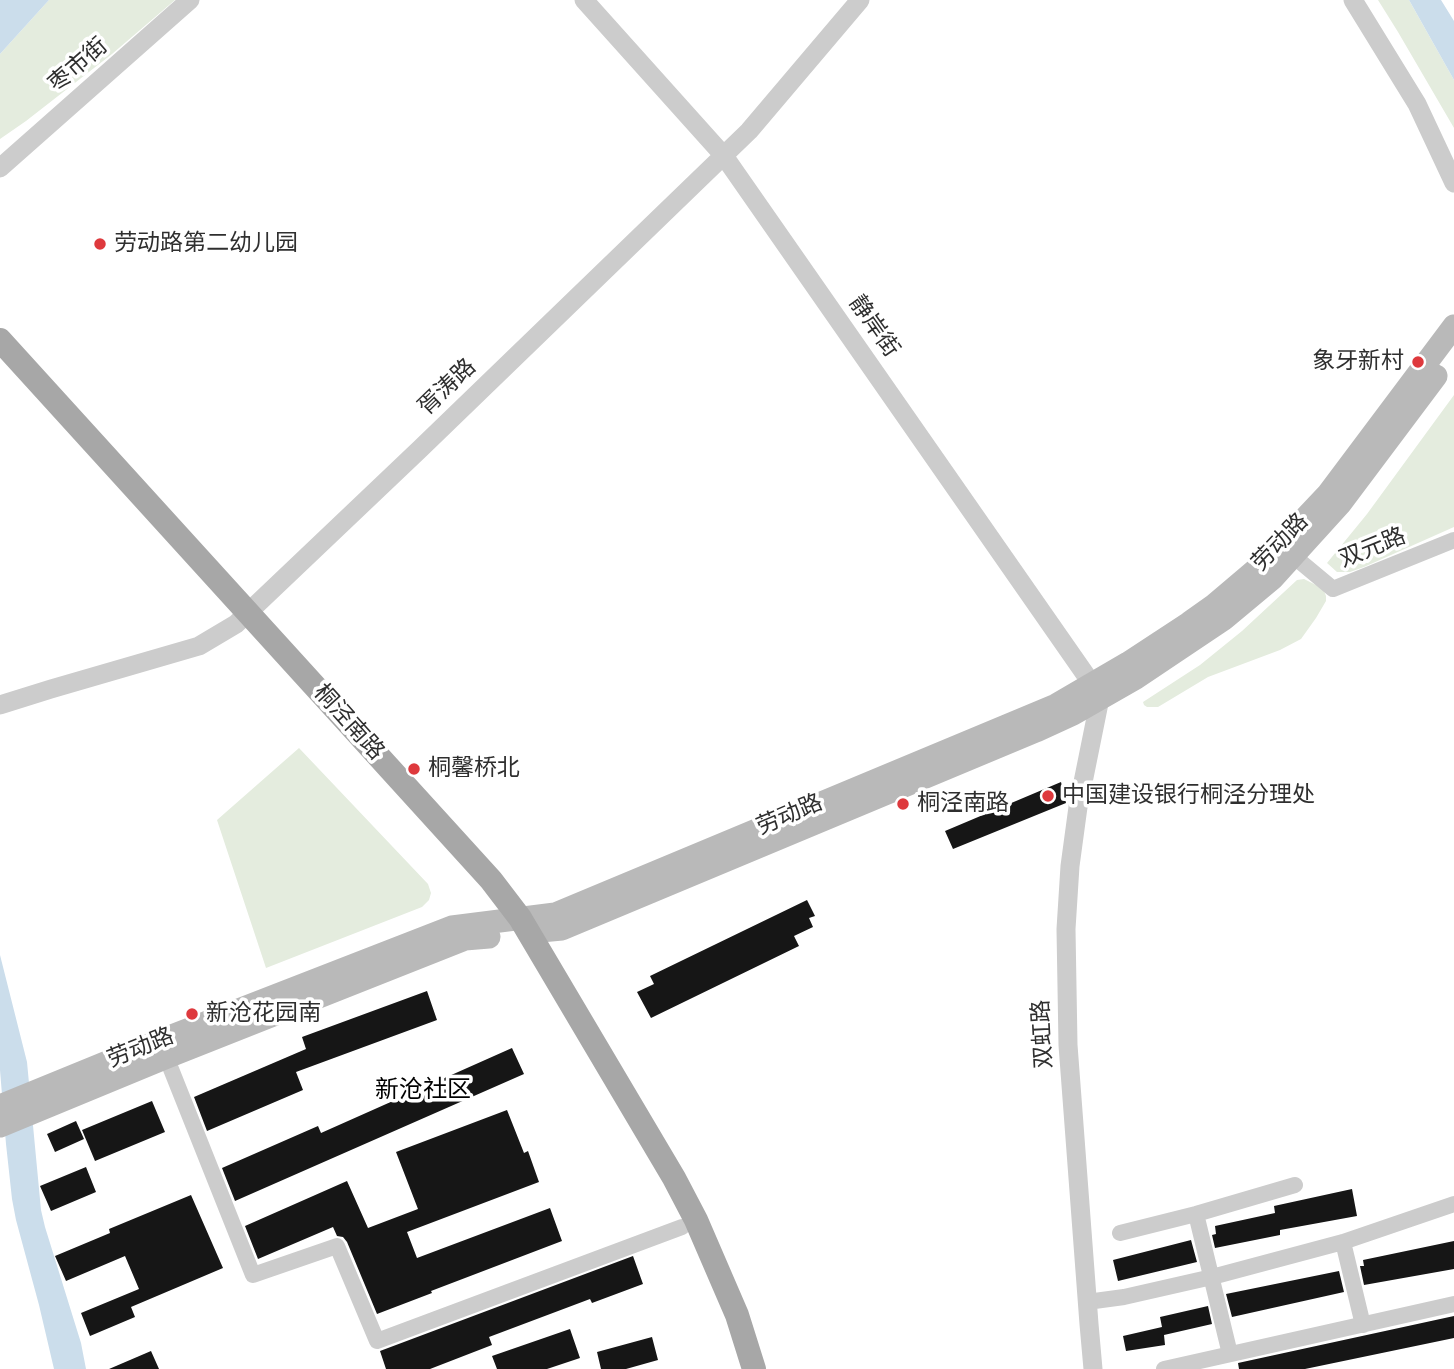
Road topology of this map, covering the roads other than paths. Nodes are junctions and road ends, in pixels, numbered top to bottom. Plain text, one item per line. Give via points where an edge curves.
1 (190, 0) edge
2 (584, 0) edge
3 (860, 0) edge
4 (1353, 0) edge
5 (724, 156) junction
6 (0, 168) edge
7 (1454, 183) edge
8 (1454, 326) edge
9 (0, 340) edge
10 (1454, 352) edge
11 (0, 363) edge
12 (1454, 540) edge
13 (1287, 551) junction
14 (241, 618) junction
15 (1096, 691) junction
16 (0, 705) edge
17 (516, 926) junction
18 (163, 1049) junction
19 (1, 1116) edge
20 (1295, 1185) dead end
21 (1454, 1204) edge
22 (1196, 1214) junction
23 (682, 1227) junction
24 (1120, 1233) dead end
25 (1343, 1242) junction
26 (1212, 1278) junction
27 (1087, 1302) junction
28 (1454, 1304) edge
29 (1363, 1325) junction
30 (1230, 1354) junction
31 (738, 1369) edge
32 (754, 1369) edge
33 (1093, 1369) edge
34 (1164, 1369) edge

1 - 6 street, 枣市街
2 - 5 street, 静岸街
3 - 5 street, 胥涛路
4 - 7 street via 1417,104
5 - 14 street, 胥涛路
5 - 15 street, 静岸街
8 - 13 main road, 劳动路
9 - 14 main road, 桐泾南路
10 - 13 main road, 劳动路 via 1356,485
11 - 14 main road, 桐泾南路
12 - 13 street, 双元路 via 1333,589
13 - 15 main road, 劳动路 via 1272,579 1224,619 1172,655
14 - 16 street, 胥涛路 via 199,646
14 - 17 main road, 桐泾南路 via 491,880
15 - 17 main road, 劳动路 via 1073,714 1036,731 562,929
15 - 27 street, 双虹路 via 1070,866 1066,929 1068,1045
17 - 18 main road, 劳动路 via 452,927
17 - 23 main road, 桐泾南路
17 - 32 main road, 桐泾南路 via 674,1178 737,1315
18 - 19 main road, 劳动路
18 - 23 street via 253,1275 337,1246 376,1341
20 - 22 street
21 - 25 street
22 - 24 street
22 - 26 street
23 - 31 main road, 桐泾南路
25 - 26 street
25 - 29 street
26 - 27 street
26 - 30 street
27 - 33 street, 双虹路
28 - 29 street
29 - 30 street
30 - 34 street

